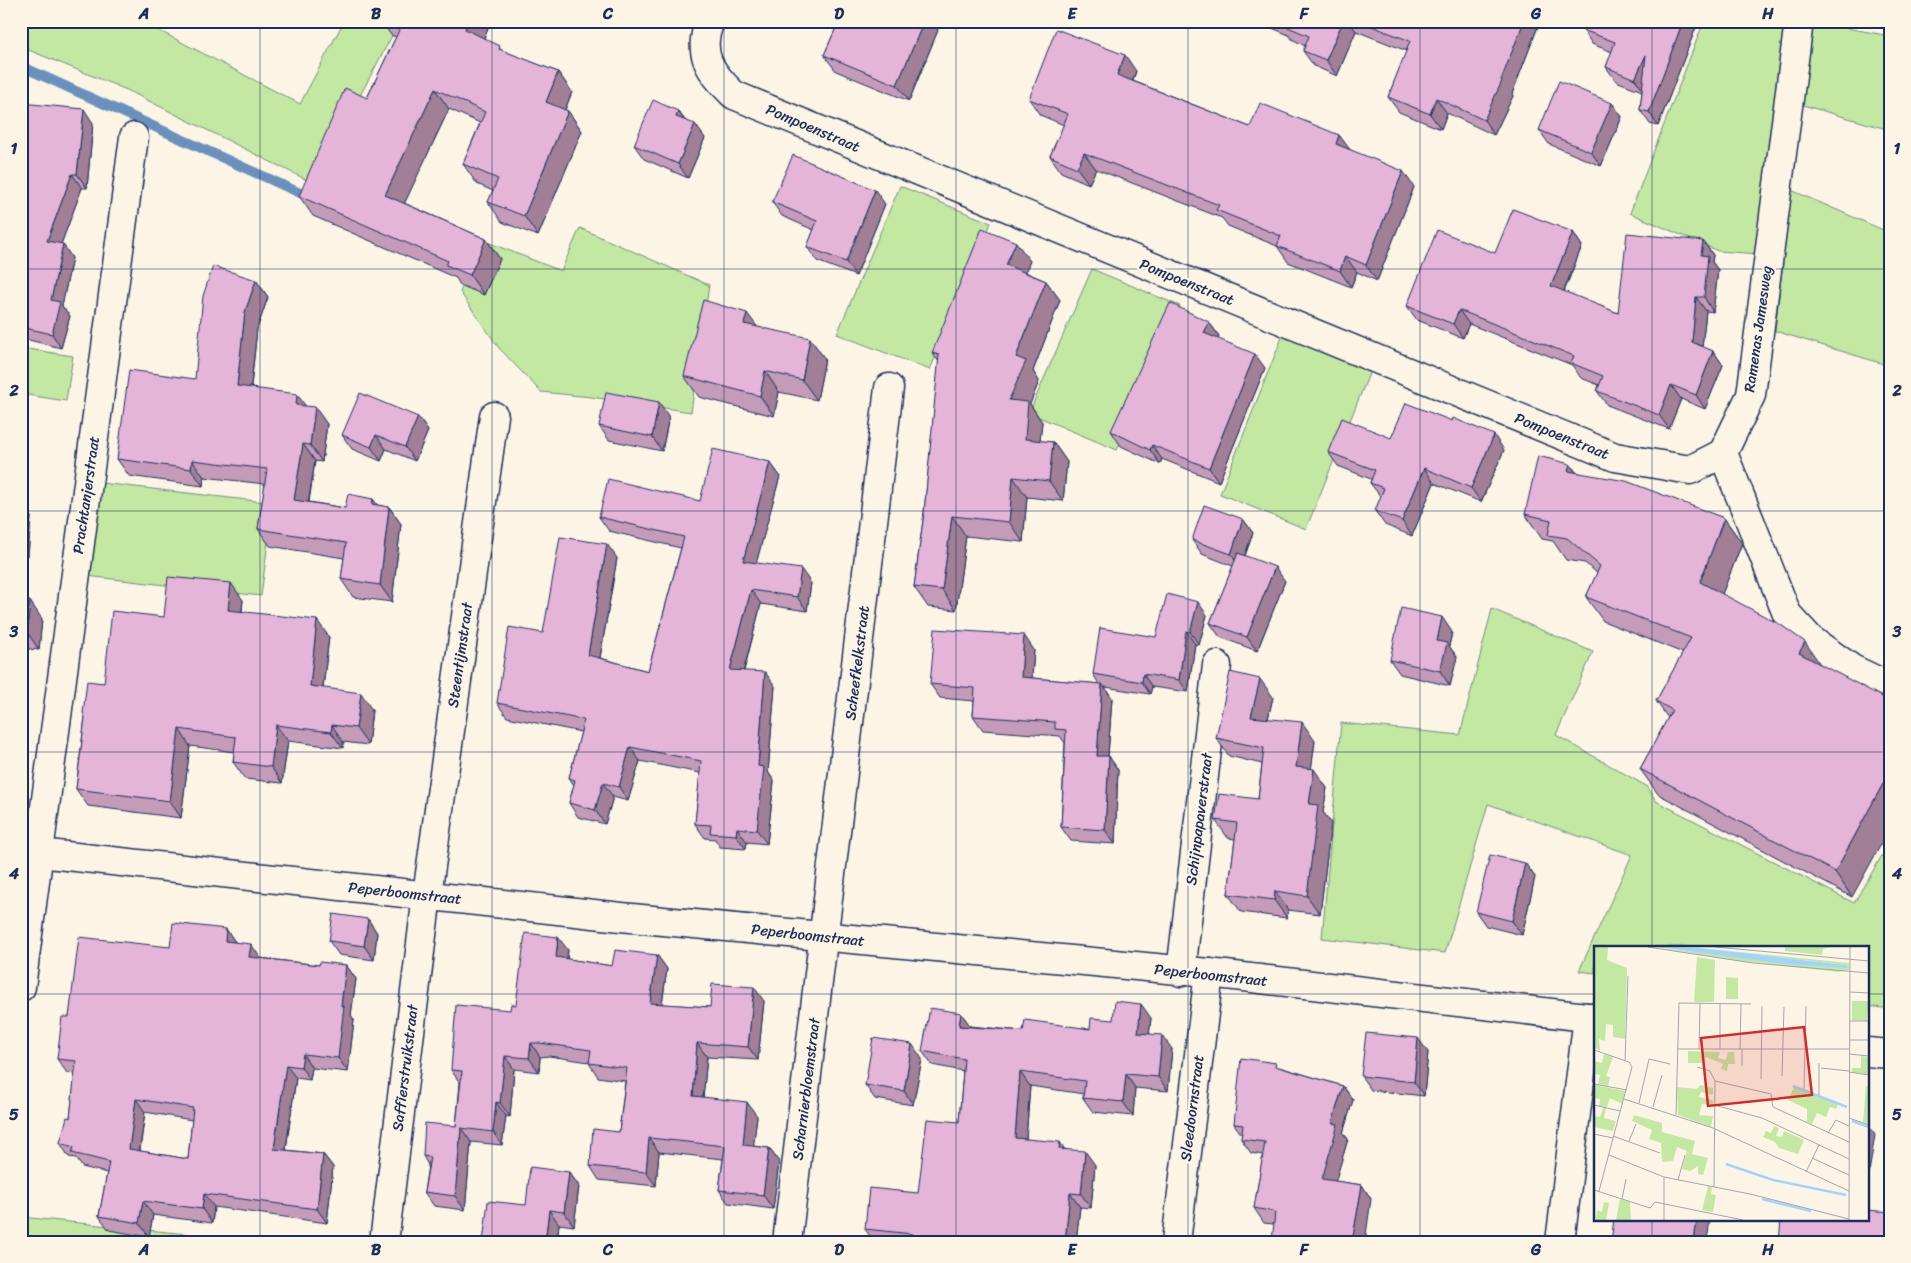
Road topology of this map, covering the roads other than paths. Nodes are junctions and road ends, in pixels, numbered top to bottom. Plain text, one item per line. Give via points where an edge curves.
1 (710, 21) edge
2 (1799, 21) edge
3 (134, 137) dead end
4 (888, 388) dead end
5 (494, 416) dead end
6 (1723, 453) junction
7 (1217, 666) dead end
8 (1890, 687) edge
9 (30, 852) edge
10 (427, 895) junction
11 (825, 937) junction
12 (1181, 972) junction
13 (1208, 974) junction
14 (21, 987) edge
15 (1591, 1018) edge
16 (1868, 1052) edge
17 (1890, 1054) edge
18 (384, 1242) edge
19 (787, 1242) edge
20 (1176, 1242) edge
21 (1560, 1242) edge

1 - 6 street, Pompoenstraat via 704,35 707,61 716,77 734,95 1615,457 1690,470
2 - 6 street, Ramenas Jamesweg via 1751,395
3 - 9 street, Prachtanjerstraat
4 - 11 street, Scheefkelkstraat
5 - 10 street, Steentijmstraat
6 - 8 street via 1787,614 1811,640 1852,668
7 - 12 street, Schijnpapaverstraat
9 - 10 street, Peperboomstraat
9 - 14 street, Prachtanjerstraat
10 - 11 street, Peperboomstraat
10 - 18 street, Saffierstruikstraat
11 - 12 street, Peperboomstraat
11 - 19 street, Scharnierbloemstraat
12 - 13 street, Peperboomstraat
13 - 15 street, Peperboomstraat
13 - 20 street, Sleedoornstraat
15 - 21 street
16 - 17 street

